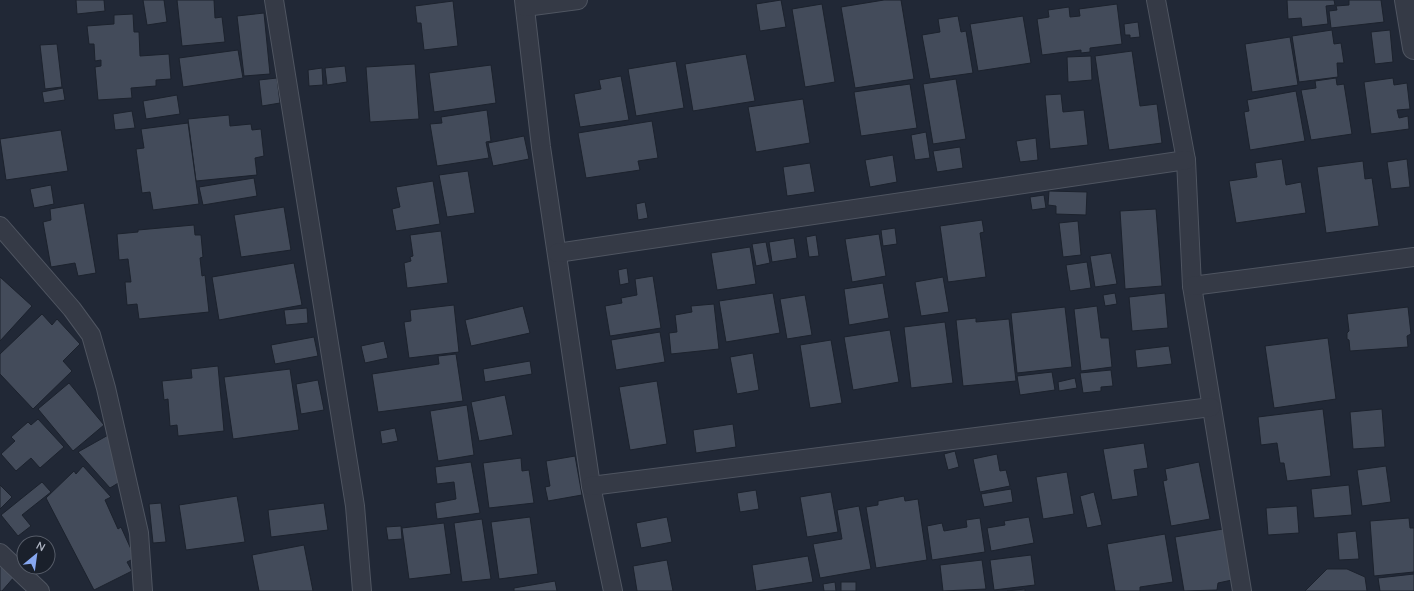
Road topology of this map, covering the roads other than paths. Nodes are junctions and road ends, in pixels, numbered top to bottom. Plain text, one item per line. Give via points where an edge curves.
1 (274, 0) edge
2 (578, 0) edge
3 (1156, 0) edge
4 (1406, 0) edge
5 (524, 3) edge
6 (1414, 48) edge
7 (1186, 160) junction
8 (0, 226) edge
9 (557, 253) junction
10 (1414, 257) edge
11 (1192, 286) junction
12 (1211, 406) junction
13 (591, 486) junction
14 (0, 553) edge
15 (40, 591) edge
16 (143, 591) edge
17 (362, 591) edge
18 (613, 591) edge
19 (1242, 591) edge

1 - 17 street via 354,499
2 - 5 street
3 - 7 street
4 - 6 street
5 - 9 street
7 - 9 street
7 - 11 street
8 - 16 street via 72,308 91,335 106,388 139,533
9 - 13 street
10 - 11 street
11 - 12 street
12 - 13 street
12 - 19 street
13 - 18 street
14 - 15 street

